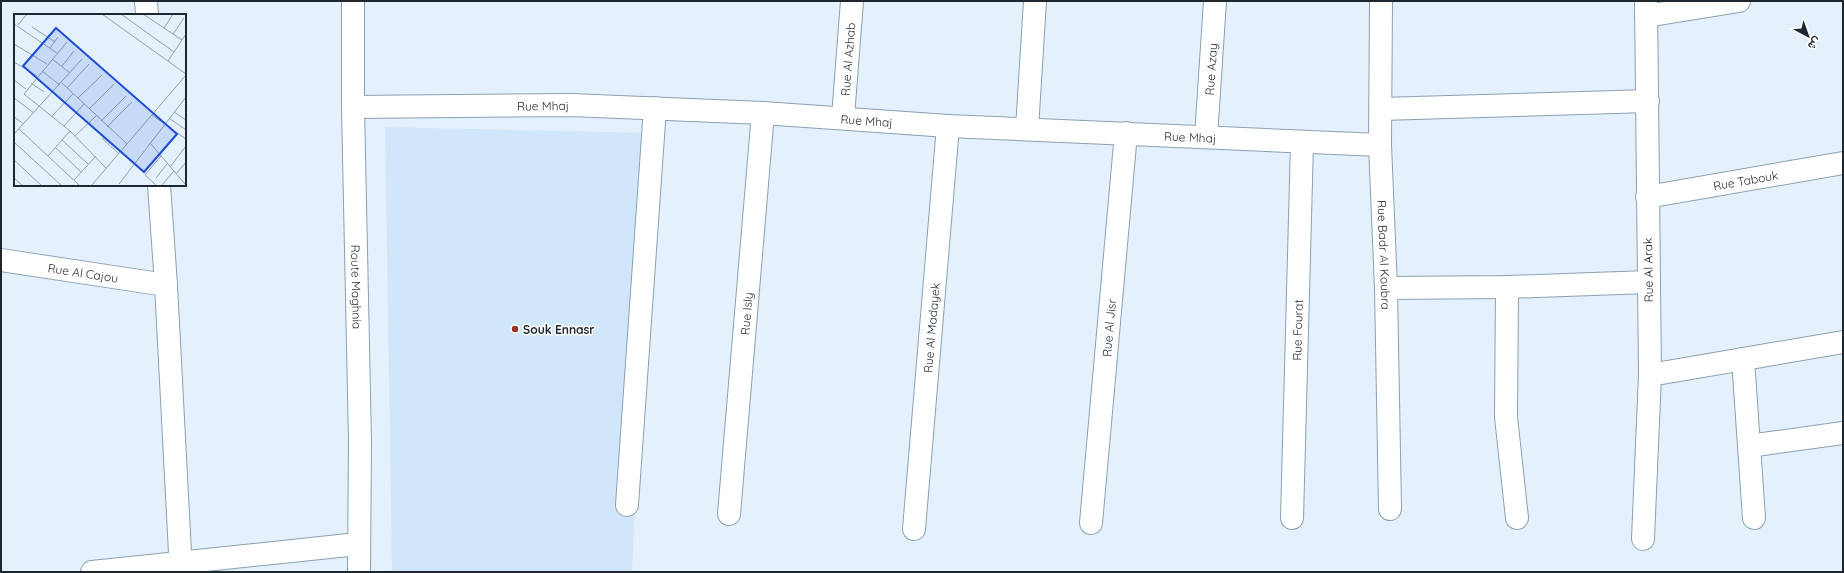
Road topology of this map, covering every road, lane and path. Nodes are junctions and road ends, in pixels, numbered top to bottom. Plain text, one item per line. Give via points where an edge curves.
1 (146, 1) edge
2 (353, 1) edge
3 (852, 1) edge
4 (1035, 1) edge
5 (1215, 1) edge
6 (1381, 1) edge
7 (1739, 1) edge
8 (1646, 9) edge
9 (147, 14) edge
10 (1648, 101) junction
11 (353, 107) junction
12 (655, 108) junction
13 (1381, 110) junction
14 (763, 113) junction
15 (843, 118) junction
16 (948, 126) junction
17 (1028, 129) junction
18 (1126, 133) junction
19 (1206, 137) junction
20 (1302, 143) junction
21 (1380, 146) junction
22 (1843, 163) edge
23 (159, 186) edge
24 (1647, 197) junction
25 (1, 260) edge
26 (1648, 282) junction
27 (166, 284) junction
28 (1507, 287) junction
29 (1386, 288) junction
30 (1843, 342) edge
31 (1743, 359) junction
32 (1650, 375) junction
33 (1843, 434) edge
34 (1749, 446) junction
35 (627, 505) dead end
36 (1390, 509) dead end
37 (729, 514) dead end
38 (1292, 518) dead end
39 (1517, 518) dead end
40 (1754, 518) dead end
41 (1091, 523) dead end
42 (914, 529) dead end
43 (1644, 539) dead end
44 (358, 544) junction
45 (181, 567) edge
46 (92, 572) edge
47 (359, 572) edge

1 - 9 street
2 - 11 street, Route Maghnia
3 - 15 street, Rue Al Azhab
4 - 17 street
5 - 19 street, Rue Azay
6 - 13 street, Rue Badr Al Koubra
7 - 8 street
8 - 10 street, Rue Al Arak
10 - 13 street
10 - 24 street, Rue Al Arak
11 - 12 street, Rue Mhaj via 563,105
11 - 44 street, Route Maghnia via 360,441
12 - 14 street, Rue Mhaj
12 - 35 street
13 - 21 street, Rue Badr Al Koubra
14 - 15 street, Rue Mhaj
14 - 37 street, Rue Isly
15 - 16 street, Rue Mhaj
16 - 17 street, Rue Mhaj
16 - 42 street, Rue Al Madayek
17 - 18 street, Rue Mhaj
18 - 19 street, Rue Mhaj
18 - 41 street, Rue Al Jisr
19 - 20 street, Rue Mhaj
20 - 21 street, Rue Mhaj
20 - 38 street, Rue Fourat
21 - 29 street, Rue Badr Al Koubra
22 - 24 street, Rue Tabouk
23 - 27 street
24 - 26 street, Rue Al Arak
25 - 27 street, Rue Al Cajou
26 - 28 street
26 - 32 street, Rue Al Arak
27 - 45 street
28 - 29 street
28 - 39 street via 1506,417
29 - 36 street, Rue Badr Al Koubra
30 - 31 street
31 - 32 street
31 - 34 street
32 - 43 street, Rue Al Arak
33 - 34 street
34 - 40 street
44 - 45 street
44 - 47 street, Route Maghnia
45 - 46 street

